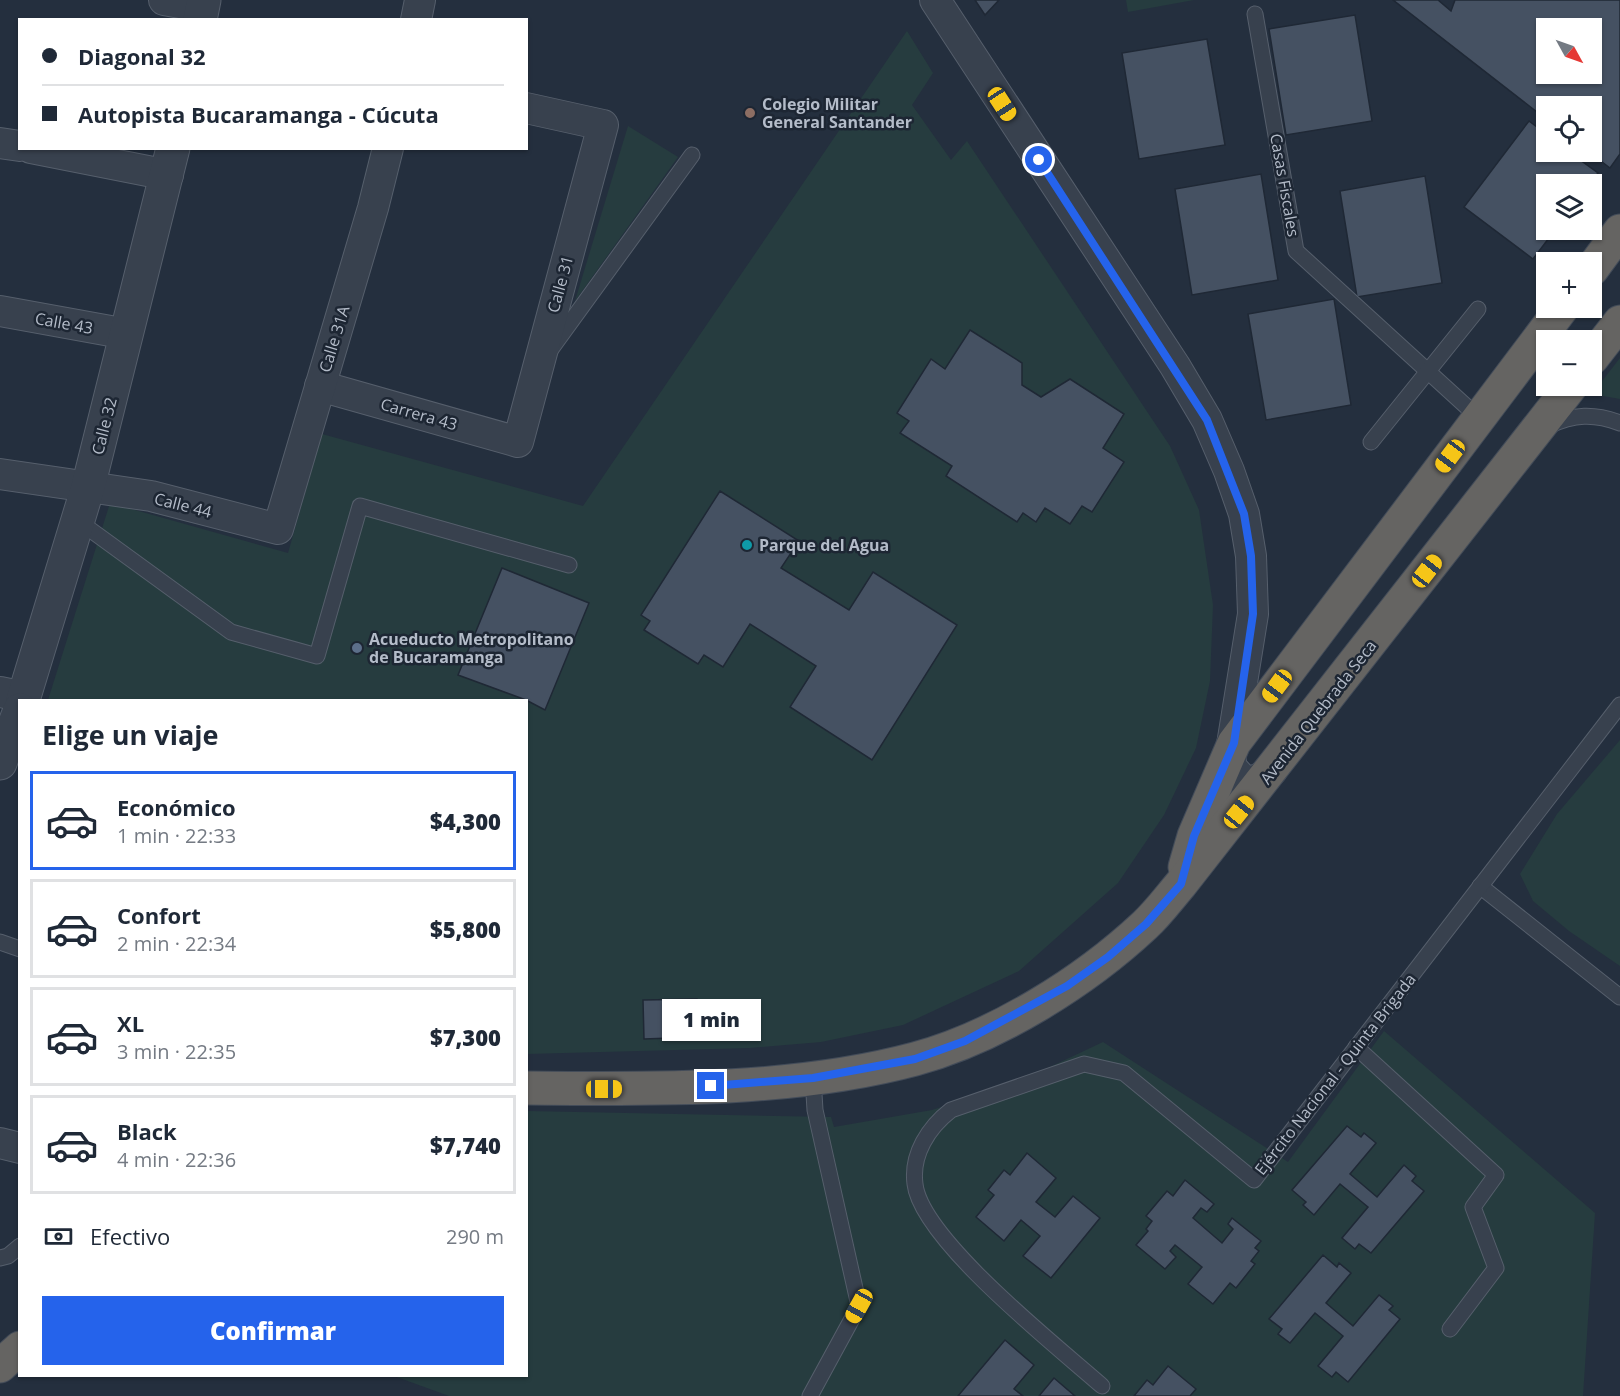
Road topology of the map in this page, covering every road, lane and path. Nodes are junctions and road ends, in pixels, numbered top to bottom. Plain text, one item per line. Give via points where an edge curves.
1 (164, 0) edge
2 (420, 0) edge
3 (935, 0) edge
4 (202, 9) edge
5 (1255, 14) dead end
6 (416, 18) edge
7 (528, 108) edge
8 (0, 142) edge
9 (18, 146) edge
10 (51, 150) edge
11 (387, 150) edge
12 (692, 155) dead end
13 (171, 162) edge
14 (1620, 231) edge
15 (1602, 255) edge
16 (1478, 309) dead end
17 (0, 311) edge
18 (1554, 318) edge
19 (1620, 322) edge
20 (127, 334) junction
21 (1602, 345) edge
22 (538, 367) junction
23 (1428, 371) junction
24 (320, 386) junction
25 (1563, 396) edge
26 (1479, 418) junction
27 (1620, 423) edge
28 (518, 442) joint
29 (1371, 442) dead end
30 (1526, 444) junction
31 (0, 474) edge
32 (88, 487) junction
33 (77, 520) junction
34 (278, 529) joint
35 (569, 565) dead end
36 (17, 700) edge
37 (1620, 705) edge
38 (1234, 743) junction
39 (0, 763) edge
40 (1272, 770) junction
41 (1181, 884) junction
42 (1480, 886) junction
43 (0, 942) edge
44 (18, 948) edge
45 (1620, 998) edge
46 (1356, 1047) junction
47 (813, 1078) junction
48 (528, 1088) edge
49 (0, 1143) edge
50 (18, 1148) edge
51 (18, 1248) edge
52 (0, 1258) edge
53 (1450, 1329) dead end
54 (18, 1350) edge
55 (0, 1366) edge
56 (1102, 1386) dead end
57 (810, 1396) edge

1 - 4 street
2 - 6 street
3 - 38 street via 1175,366 1207,420 1229,471 1244,514 1251,556 1253,614
5 - 23 lane, Casas Fiscales via 1296,250
7 - 22 street, Calle 31 via 603,125
8 - 9 street
10 - 13 street
11 - 24 street, Calle 31A
12 - 22 lane
13 - 20 street, Calle 32
14 - 15 highway
16 - 23 lane
17 - 20 street, Calle 43
18 - 26 highway
19 - 21 highway
20 - 32 street, Calle 32
22 - 28 street, Calle 31
23 - 26 lane, Casas Fiscales
23 - 29 lane
24 - 28 street, Carrera 43
24 - 34 street, Calle 31A
25 - 30 highway, Avenida Quebrada Seca
26 - 38 highway
27 - 30 lane via 1605,417 1576,416 1547,427
30 - 40 highway, Avenida Quebrada Seca
31 - 32 street, Calle 44
32 - 33 street, Calle 32
32 - 34 street, Calle 44 via 151,496
33 - 35 lane via 231,632 317,656 360,506
33 - 36 street, Calle 32
36 - 39 street, Calle 32
37 - 42 lane, Ejército Nacional - Quinta Brigada
38 - 40 street via 1232,768 1243,780 1256,781
38 - 41 highway via 1194,836
40 - 41 highway, Avenida Quebrada Seca
41 - 47 highway, Avenida Quebrada Seca via 1146,924 1108,957 1013,1017 965,1041 915,1059
42 - 45 lane
42 - 46 lane, Ejército Nacional - Quinta Brigada
43 - 44 lane
46 - 53 lane via 1496,1175 1473,1207 1496,1268
46 - 56 lane, Ejército Nacional - Quinta Brigada via 1254,1180 1124,1073 1084,1064 951,1110 936,1121 917,1162 915,1184 925,1212 950,1247
47 - 48 highway, Avenida Quebrada Seca via 668,1088
47 - 57 lane via 815,1110 859,1306
49 - 50 street
51 - 52 lane
54 - 55 highway

